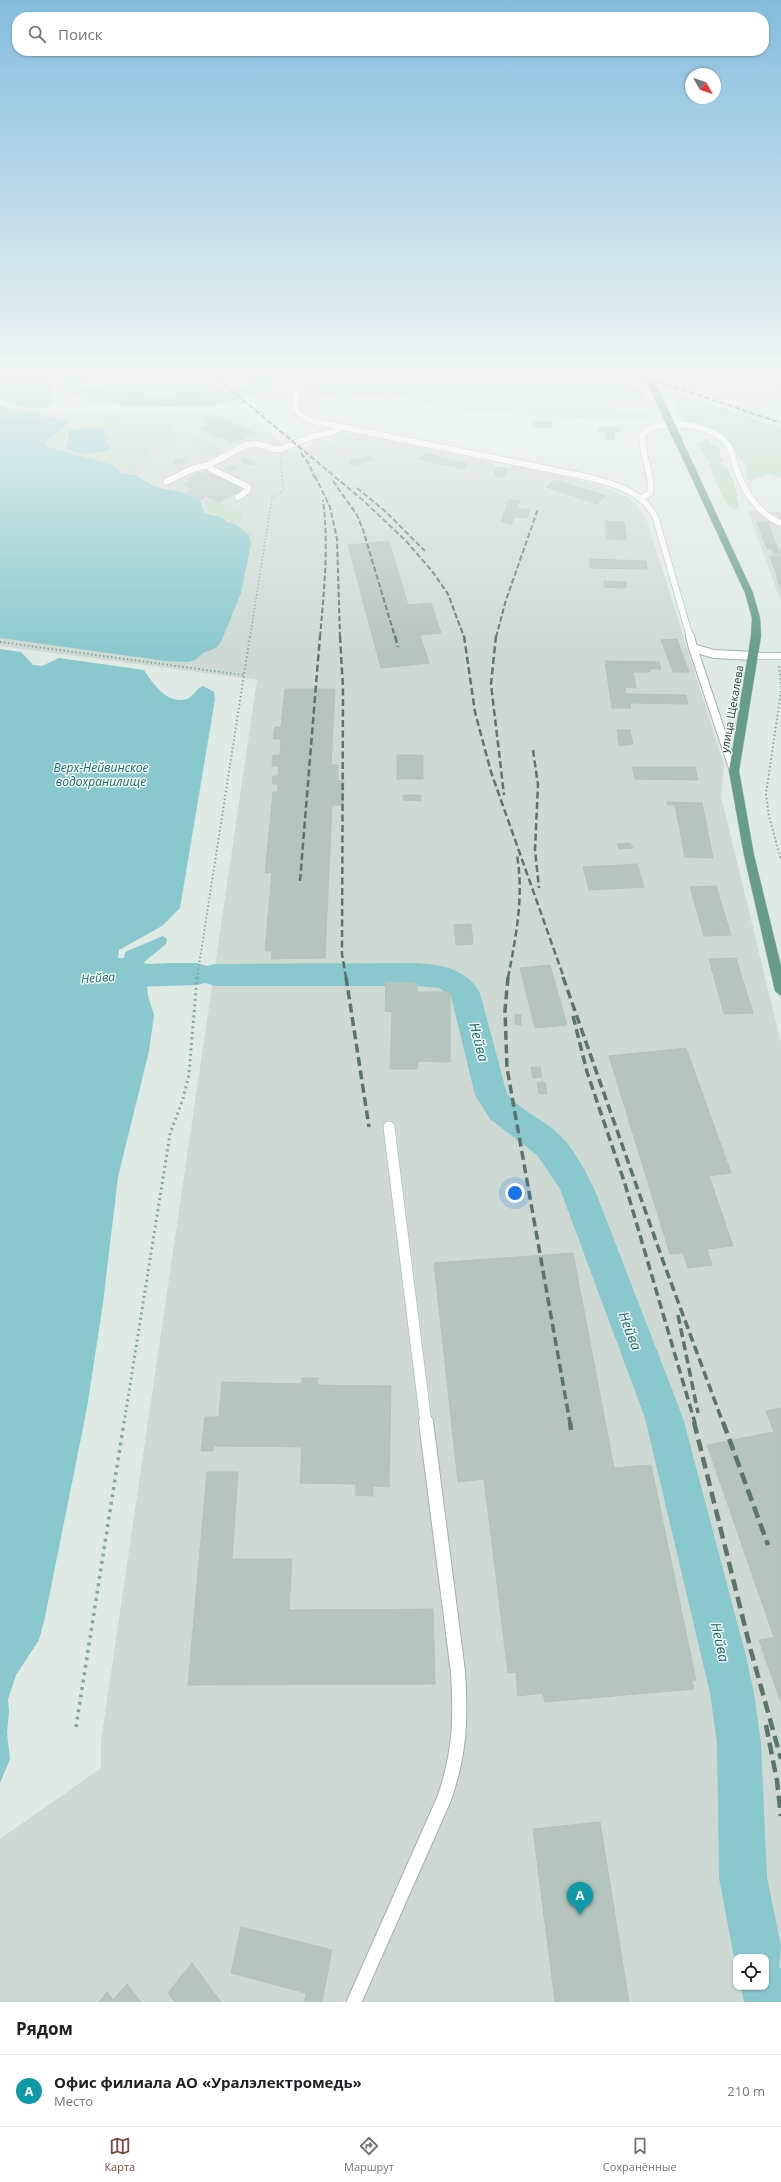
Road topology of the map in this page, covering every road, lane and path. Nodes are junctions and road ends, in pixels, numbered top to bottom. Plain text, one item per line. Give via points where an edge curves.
1 (198, 467) edge
2 (209, 467) edge
3 (282, 467) edge
4 (541, 467) edge
5 (647, 467) edge
6 (691, 467) edge
7 (736, 467) edge
8 (166, 482) dead end
9 (238, 497) dead end
10 (642, 498) junction
11 (781, 523) edge
12 (0, 642) edge
13 (694, 648) junction
14 (754, 656) junction
15 (781, 656) edge
16 (243, 675) junction
17 (781, 692) edge
18 (734, 772) junction
19 (781, 860) edge
20 (779, 973) edge
21 (781, 991) edge
22 (390, 1126) dead end
23 (76, 1727) dead end
24 (354, 2002) edge

1 - 8 lane
2 - 9 lane via 248,487 247,491
3 - 16 path via 283,491 272,498
4 - 10 lane via 615,485
5 - 10 lane via 651,489 650,493
6 - 14 main road, улица Щекалева, bridge via 749,593 756,618
7 - 11 lane via 750,494 765,515
10 - 13 lane via 655,516
12 - 16 path
13 - 14 lane via 714,654
13 - 18 lane
14 - 15 street
14 - 18 main road, улица Щекалева
16 - 23 path via 197,974 189,1074 170,1134
17 - 19 path via 766,794
18 - 20 main road, улица Щекалева via 749,855
20 - 21 main road, улица Щекалева
22 - 24 lane via 461,1713 452,1773 444,1799

